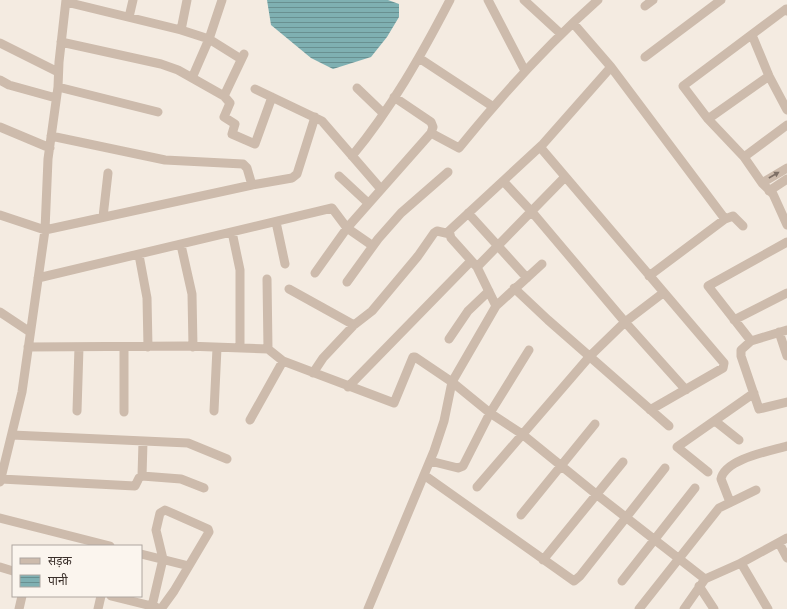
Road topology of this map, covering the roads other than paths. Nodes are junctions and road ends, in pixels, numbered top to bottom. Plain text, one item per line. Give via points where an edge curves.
1 (133, 0) edge
2 (187, 0) edge
3 (222, 0) edge
4 (450, 0) edge
5 (488, 0) edge
6 (524, 0) edge
7 (653, 0) edge
8 (721, 0) edge
9 (66, 1) edge
10 (592, 2) edge
11 (645, 6) dead end
12 (787, 11) edge
13 (129, 17) junction
14 (573, 23) junction
15 (180, 30) junction
16 (561, 34) junction
17 (752, 35) junction
18 (209, 39) junction
19 (61, 42) junction
20 (0, 43) edge
21 (645, 57) dead end
22 (419, 58) junction
23 (611, 67) junction
24 (525, 71) junction
25 (58, 72) junction
26 (769, 76) junction
27 (192, 78) junction
28 (0, 80) edge
29 (58, 87) junction
30 (357, 88) dead end
31 (255, 89) dead end
32 (224, 96) junction
33 (272, 97) junction
34 (394, 97) junction
35 (56, 98) junction
36 (492, 106) junction
37 (787, 110) edge
38 (158, 112) dead end
39 (383, 113) junction
40 (315, 117) junction
41 (708, 118) junction
42 (787, 125) edge
43 (0, 127) edge
44 (431, 132) junction
45 (51, 136) junction
46 (540, 147) junction
47 (50, 148) junction
48 (352, 156) junction
49 (744, 157) junction
50 (787, 168) edge
51 (448, 172) dead end
52 (108, 173) dead end
53 (339, 176) dead end
54 (565, 177) junction
55 (787, 179) edge
56 (503, 181) junction
57 (762, 183) junction
58 (252, 185) junction
59 (380, 188) junction
60 (769, 191) junction
61 (368, 203) junction
62 (532, 212) junction
63 (468, 213) junction
64 (0, 215) edge
65 (103, 217) junction
66 (725, 219) junction
67 (276, 222) junction
68 (787, 225) edge
69 (744, 226) dead end
70 (347, 228) junction
71 (45, 230) junction
72 (232, 232) junction
73 (450, 234) junction
74 (787, 242) edge
75 (181, 244) junction
76 (373, 246) junction
77 (498, 246) junction
78 (139, 255) junction
79 (285, 264) dead end
80 (474, 264) junction
81 (542, 264) dead end
82 (315, 273) dead end
83 (649, 276) junction
84 (38, 278) junction
85 (527, 278) junction
86 (266, 279) dead end
87 (347, 282) dead end
88 (514, 288) junction
89 (289, 289) dead end
90 (488, 291) junction
91 (663, 293) junction
92 (787, 293) edge
93 (496, 306) junction
94 (0, 312) edge
95 (734, 320) junction
96 (625, 322) junction
97 (354, 325) junction
98 (783, 331) edge
99 (30, 332) junction
100 (449, 339) dead end
101 (751, 341) junction
102 (28, 347) junction
103 (79, 347) junction
104 (124, 347) junction
105 (148, 347) junction
106 (193, 347) junction
107 (217, 348) junction
108 (240, 348) junction
109 (268, 349) junction
110 (529, 350) dead end
111 (590, 356) junction
112 (787, 356) edge
113 (283, 360) junction
114 (313, 373) junction
115 (452, 382) junction
116 (348, 387) junction
117 (686, 390) junction
118 (754, 393) junction
119 (787, 402) edge
120 (650, 410) junction
121 (77, 411) dead end
122 (214, 411) dead end
123 (124, 412) dead end
124 (490, 412) junction
125 (250, 420) dead end
126 (715, 421) junction
127 (595, 424) dead end
128 (669, 426) dead end
129 (522, 434) junction
130 (12, 435) junction
131 (739, 440) dead end
132 (143, 442) junction
133 (787, 446) edge
134 (3, 459) edge
135 (227, 459) dead end
136 (430, 461) junction
137 (623, 462) dead end
138 (560, 465) junction
139 (665, 468) dead end
140 (708, 472) dead end
141 (424, 475) junction
142 (142, 476) junction
143 (0, 481) edge
144 (478, 487) dead end
145 (204, 488) dead end
146 (695, 488) dead end
147 (756, 490) dead end
148 (596, 494) junction
149 (730, 502) junction
150 (521, 515) dead end
151 (0, 518) edge
152 (626, 518) junction
153 (654, 540) junction
154 (783, 541) edge
155 (106, 545) edge
156 (142, 554) edge
157 (678, 558) junction
158 (787, 558) edge
159 (163, 559) junction
160 (544, 560) junction
161 (741, 563) junction
162 (189, 566) junction
163 (0, 568) edge
164 (12, 571) edge
165 (622, 581) dead end
166 (702, 583) junction
167 (22, 597) edge
168 (101, 597) edge
169 (115, 597) edge
170 (152, 606) junction
171 (19, 609) edge
172 (98, 609) edge
173 (161, 609) edge
174 (368, 609) edge
175 (639, 609) edge
176 (684, 609) edge
177 (714, 609) edge
178 (768, 609) edge

1 - 13 street
2 - 15 street
3 - 18 street
4 - 22 street
5 - 24 street
6 - 16 street
7 - 11 street
8 - 21 street
9 - 13 street
9 - 19 street
10 - 14 street
12 - 17 street
13 - 15 street
14 - 16 street
14 - 23 street
15 - 18 street
16 - 24 street
17 - 26 street
17 - 41 street via 683,86
18 - 27 street
18 - 32 street via 243,56
19 - 25 street
19 - 27 street via 161,64
20 - 25 street
22 - 34 street
22 - 36 street
23 - 46 street
23 - 66 street
24 - 36 street
25 - 29 street
26 - 37 street
26 - 41 street
27 - 32 street
28 - 35 street via 9,85
29 - 35 street
29 - 38 street
30 - 39 street
31 - 33 street
32 - 33 street via 230,103 224,117 235,124 232,134 256,144
33 - 40 street
34 - 39 street
34 - 44 street via 431,122
35 - 45 street
36 - 44 street via 459,148
39 - 48 street
40 - 48 street via 332,131
40 - 58 street via 295,176
41 - 49 street
42 - 49 street
43 - 47 street
44 - 59 street
45 - 47 street
45 - 58 street via 165,160 240,164 247,168
46 - 54 street
46 - 56 street
47 - 71 street
48 - 59 street
49 - 57 street
57 -> 50 street
51 - 76 street via 401,213
52 - 65 street
53 - 61 street
54 - 62 street
54 - 83 street
55 - 60 street
56 - 62 street
56 - 63 street
57 - 60 street
58 - 65 street
59 - 61 street
60 - 68 street via 773,194
61 - 70 street
62 - 77 street
62 - 96 street
63 - 73 street via 449,231
63 - 77 street
64 - 71 street
65 - 71 street
66 - 69 street via 733,216
66 - 83 street
67 - 70 street via 332,208
67 - 72 street
67 - 79 street
70 - 76 street
70 - 82 street
71 - 84 street
72 - 75 street
72 - 108 street via 240,270
73 - 80 street
73 - 97 street via 437,231 434,233 372,311
74 - 95 street via 708,286
75 - 78 street
75 - 106 street via 192,294
76 - 87 street
77 - 80 street
77 - 85 street
78 - 84 street
78 - 105 street via 147,298
80 - 90 street
80 - 116 street
81 - 85 street
83 - 91 street
84 - 99 street
85 - 88 street
86 - 109 street
88 - 93 street
88 - 111 street
89 - 97 street
90 - 93 street
90 - 100 street via 468,311
91 - 96 street
91 - 117 street via 724,363 723,368
92 - 95 street
93 - 115 street
94 - 99 street
95 - 101 street
96 - 111 street
96 - 117 street
97 - 114 street via 323,358
98 - 101 street
98 - 112 street
99 - 102 street
101 - 118 street via 741,350 741,356
102 - 103 street
102 - 130 street via 22,392
103 - 104 street
103 - 121 street
104 - 105 street
104 - 123 street
105 - 106 street
106 - 107 street
107 - 108 street
107 - 122 street
108 - 109 street
109 - 113 street
110 - 124 street
111 - 120 street
111 - 129 street
113 - 114 street
113 - 125 street
114 - 116 street
115 - 116 street via 412,357 394,403
115 - 124 street
115 - 136 street via 444,421
117 - 120 street
118 - 119 street via 759,409
118 - 126 street
120 - 128 street
124 - 129 street
124 - 136 street via 461,468
126 - 131 street
126 - 140 street via 677,447
127 - 138 street
129 - 138 street
129 - 144 street
130 - 132 street
130 - 134 street
132 - 135 street via 188,443
132 - 142 street
133 - 149 street via 748,457 732,466 722,479
134 - 143 street
136 - 141 street
137 - 148 street
138 - 148 street
138 - 150 street
139 - 152 street
141 - 160 street
141 - 174 street
142 - 143 street via 136,486
142 - 145 street via 181,479
146 - 153 street
147 - 149 street
148 - 152 street
148 - 160 street
149 - 157 street via 715,513
151 - 155 street
152 - 153 street
152 - 160 street via 576,580 571,580
153 - 157 street
153 - 165 street
154 - 158 street
154 - 161 street
156 - 159 street
157 - 166 street
157 - 175 street
159 - 162 street
159 - 162 street via 156,527 160,513 165,510 209,530
159 - 170 street
161 - 166 street
161 - 178 street
162 - 173 street
163 - 164 street
166 - 176 street
166 - 177 street
167 - 171 street
168 - 172 street
169 - 170 street
170 - 173 street

